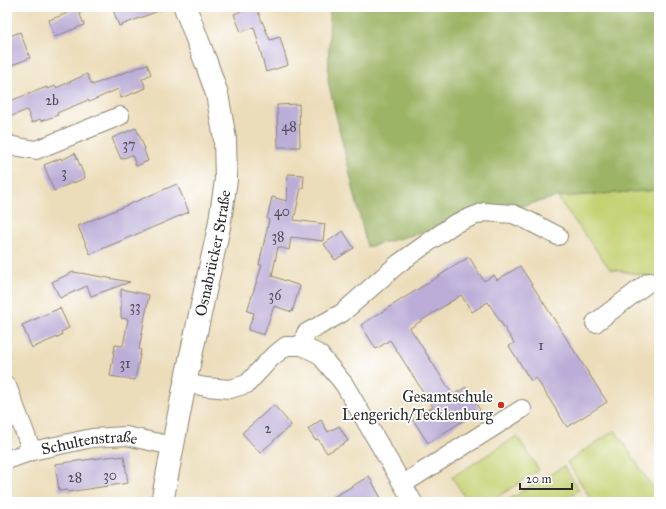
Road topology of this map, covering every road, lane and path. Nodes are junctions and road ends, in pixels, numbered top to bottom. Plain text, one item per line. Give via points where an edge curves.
1 (185, 7) edge
2 (120, 116) dead end
3 (7, 143) edge
4 (558, 236) dead end
5 (649, 282) dead end
6 (595, 323) dead end
7 (302, 346) junction
8 (185, 383) junction
9 (7, 386) edge
10 (522, 410) dead end
11 (173, 446) junction
12 (32, 451) junction
13 (7, 460) edge
14 (403, 484) junction
15 (162, 502) edge
16 (413, 502) edge

1 - 8 main road, Osnabrücker Straße via 217,94 225,140 226,180 219,227
2 - 3 street via 36,150
4 - 7 street via 513,214 484,212 454,224 398,264 342,313 306,333
5 - 6 street
7 - 8 street via 286,346 247,384 230,389
7 - 14 street via 319,354 344,384
8 - 11 main road, Osnabrücker Straße
9 - 12 street
10 - 14 street
11 - 12 street, Schultenstraße via 126,436 92,438
11 - 15 main road, Osnabrücker Straße
12 - 13 street, Schultenstraße
14 - 16 street

